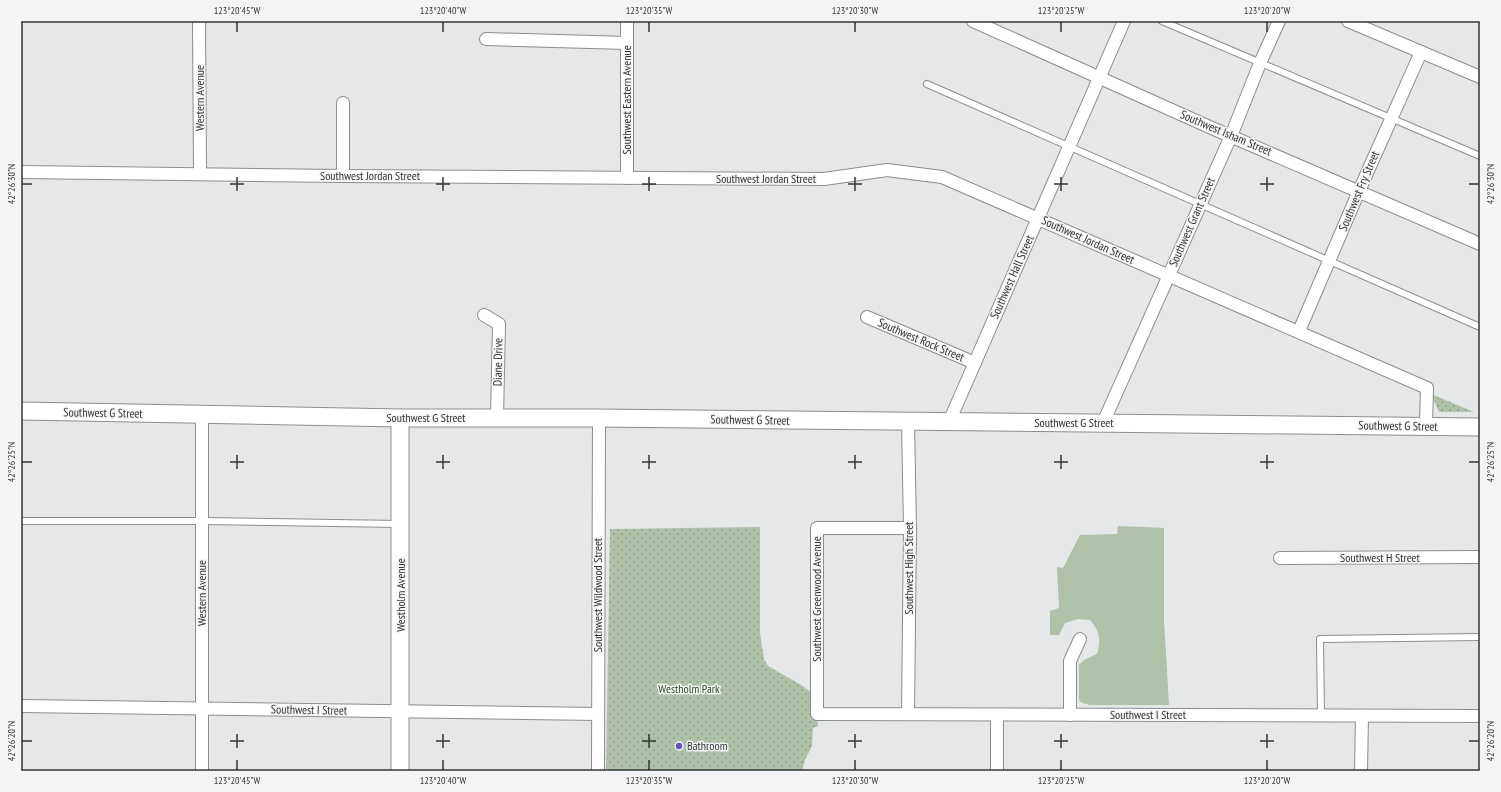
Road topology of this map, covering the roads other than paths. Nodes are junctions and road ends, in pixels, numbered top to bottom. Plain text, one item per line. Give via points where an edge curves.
1 (199, 21) edge
2 (627, 21) edge
3 (973, 21) edge
4 (1124, 21) edge
5 (1162, 21) edge
6 (1279, 21) edge
7 (1348, 21) edge
8 (486, 39) dead end
9 (627, 43) junction
10 (1422, 52) junction
11 (1260, 63) junction
12 (1480, 77) edge
13 (1100, 78) junction
14 (927, 84) dead end
15 (343, 103) dead end
16 (1391, 118) junction
17 (1231, 136) junction
18 (1069, 147) junction
19 (1480, 156) edge
20 (21, 172) edge
21 (200, 174) junction
22 (343, 176) junction
23 (628, 178) junction
24 (1359, 191) junction
25 (1200, 204) junction
26 (1038, 218) junction
27 (1480, 244) edge
28 (1329, 262) junction
29 (1168, 276) junction
30 (484, 315) dead end
31 (867, 317) dead end
32 (1480, 327) edge
33 (1299, 331) junction
34 (975, 363) junction
35 (21, 411) edge
36 (202, 415) junction
37 (400, 418) junction
38 (497, 418) junction
39 (599, 418) junction
40 (908, 422) junction
41 (949, 422) junction
42 (1103, 423) junction
43 (1426, 426) junction
44 (1480, 427) edge
45 (21, 521) edge
46 (202, 521) junction
47 (401, 524) junction
48 (910, 528) junction
49 (1480, 557) edge
50 (1280, 558) dead end
51 (1480, 637) edge
52 (1080, 639) dead end
53 (21, 706) edge
54 (203, 709) junction
55 (400, 711) junction
56 (598, 714) junction
57 (817, 714) joint
58 (908, 714) junction
59 (997, 715) junction
60 (1070, 715) junction
61 (1321, 716) junction
62 (1362, 716) junction
63 (1480, 716) edge
64 (202, 771) edge
65 (400, 771) edge
66 (598, 771) edge
67 (997, 771) edge
68 (1361, 771) edge

1 - 21 street, Western Avenue
2 - 9 street, Southwest Eastern Avenue
3 - 13 street, Southwest Isham Street
4 - 13 street, Southwest Hall Street
5 - 11 lane
6 - 11 street, Southwest Grant Street
7 - 10 street
8 - 9 street
9 - 23 street, Southwest Eastern Avenue
10 - 12 street
10 - 16 street, Southwest Fry Street
11 - 16 lane
11 - 17 street, Southwest Grant Street
13 - 17 street, Southwest Isham Street
13 - 18 street, Southwest Hall Street
14 - 18 lane
15 - 22 street
16 - 19 lane
16 - 24 street, Southwest Fry Street
17 - 24 street, Southwest Isham Street
17 - 25 street, Southwest Grant Street
18 - 25 lane
18 - 26 street, Southwest Hall Street
20 - 21 street, Southwest Jordan Street
21 - 22 street, Southwest Jordan Street
22 - 23 street, Southwest Jordan Street
23 - 26 street, Southwest Jordan Street via 824,179 887,170 942,177
24 - 27 street, Southwest Isham Street
24 - 28 street, Southwest Fry Street
25 - 28 lane
25 - 29 street, Southwest Grant Street
26 - 29 street, Southwest Jordan Street
26 - 34 street, Southwest Hall Street
28 - 32 lane
28 - 33 street, Southwest Fry Street
29 - 33 street, Southwest Jordan Street
29 - 42 street, Southwest Grant Street
30 - 38 street, Diane Drive via 499,324
31 - 34 street, Southwest Rock Street
33 - 43 street, Southwest Jordan Street via 1427,388
34 - 41 street, Southwest Hall Street
35 - 36 main road, Southwest G Street
36 - 37 main road, Southwest G Street
36 - 46 street, Western Avenue
37 - 38 main road, Southwest G Street
37 - 47 main road, Westholm Avenue
38 - 39 main road, Southwest G Street
39 - 40 main road, Southwest G Street
39 - 56 street, Southwest Wildwood Street
40 - 41 main road, Southwest G Street
40 - 48 street, Southwest High Street
41 - 42 main road, Southwest G Street
42 - 43 main road, Southwest G Street
43 - 44 main road, Southwest G Street
45 - 46 lane
46 - 47 lane
46 - 54 street, Western Avenue
47 - 55 main road, Westholm Avenue
48 - 57 street, Southwest Greenwood Avenue via 817,528
48 - 58 street, Southwest High Street
49 - 50 street, Southwest H Street
51 - 61 lane via 1320,639
52 - 60 street via 1070,661
53 - 54 street, Southwest I Street
54 - 55 street, Southwest I Street
54 - 64 street, Western Avenue
55 - 56 street, Southwest I Street
55 - 65 main road, Westholm Avenue
56 - 66 street, Southwest Wildwood Street
57 - 58 street, Southwest I Street
58 - 59 street, Southwest I Street
59 - 60 street, Southwest I Street
59 - 67 street
60 - 61 street, Southwest I Street
61 - 62 street, Southwest I Street
62 - 63 street, Southwest I Street
62 - 68 street

